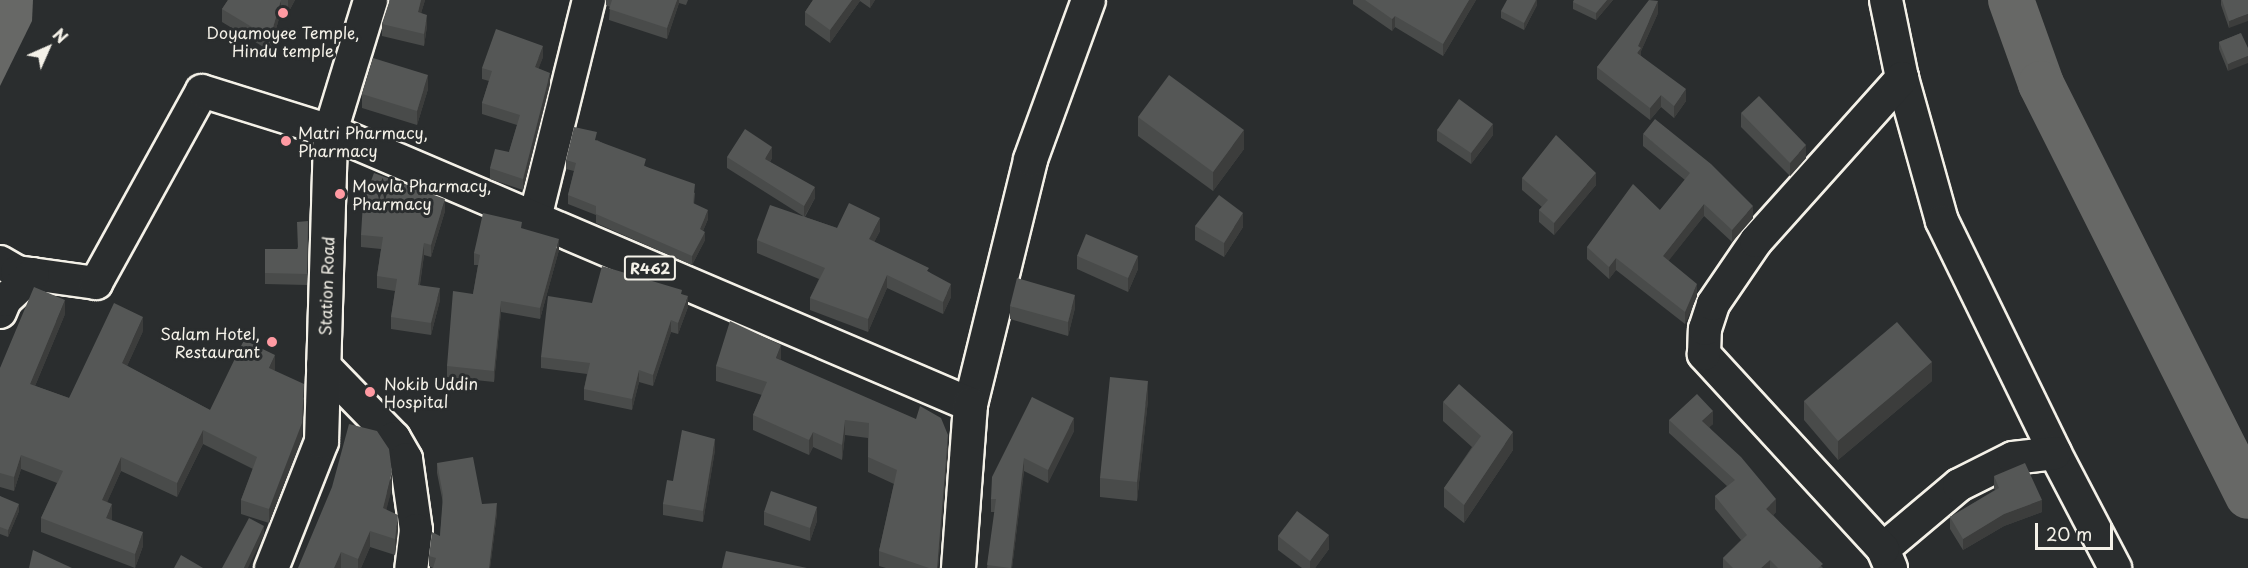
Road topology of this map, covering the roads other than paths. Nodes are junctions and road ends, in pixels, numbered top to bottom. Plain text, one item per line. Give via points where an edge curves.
1 (370, 0) edge
2 (589, 0) edge
3 (1088, 0) edge
4 (1886, 0) edge
5 (1902, 78) junction
6 (330, 131) junction
7 (535, 218) junction
8 (0, 262) edge
9 (33, 274) junction
10 (0, 312) edge
11 (323, 365) junction
12 (970, 404) junction
13 (2055, 453) junction
14 (1887, 558) edge
15 (271, 568) edge
16 (411, 568) edge
17 (958, 568) edge
18 (2115, 568) edge

1 - 6 main road, Station Road
2 - 7 street
3 - 12 main road via 1030,159
4 - 5 street
5 - 13 street via 1942,221
5 - 14 street via 1756,241 1713,304 1704,329 1704,354
6 - 7 main road, R462
6 - 9 street via 202,91 96,283
6 - 11 main road, Station Road
7 - 12 main road, R462
8 - 9 street via 17,272
9 - 10 street via 5,300
11 - 15 main road, Station Road via 321,441
11 - 16 street via 394,438 406,459 416,530
12 - 17 main road
13 - 14 street via 2013,458 1959,485
13 - 18 street

